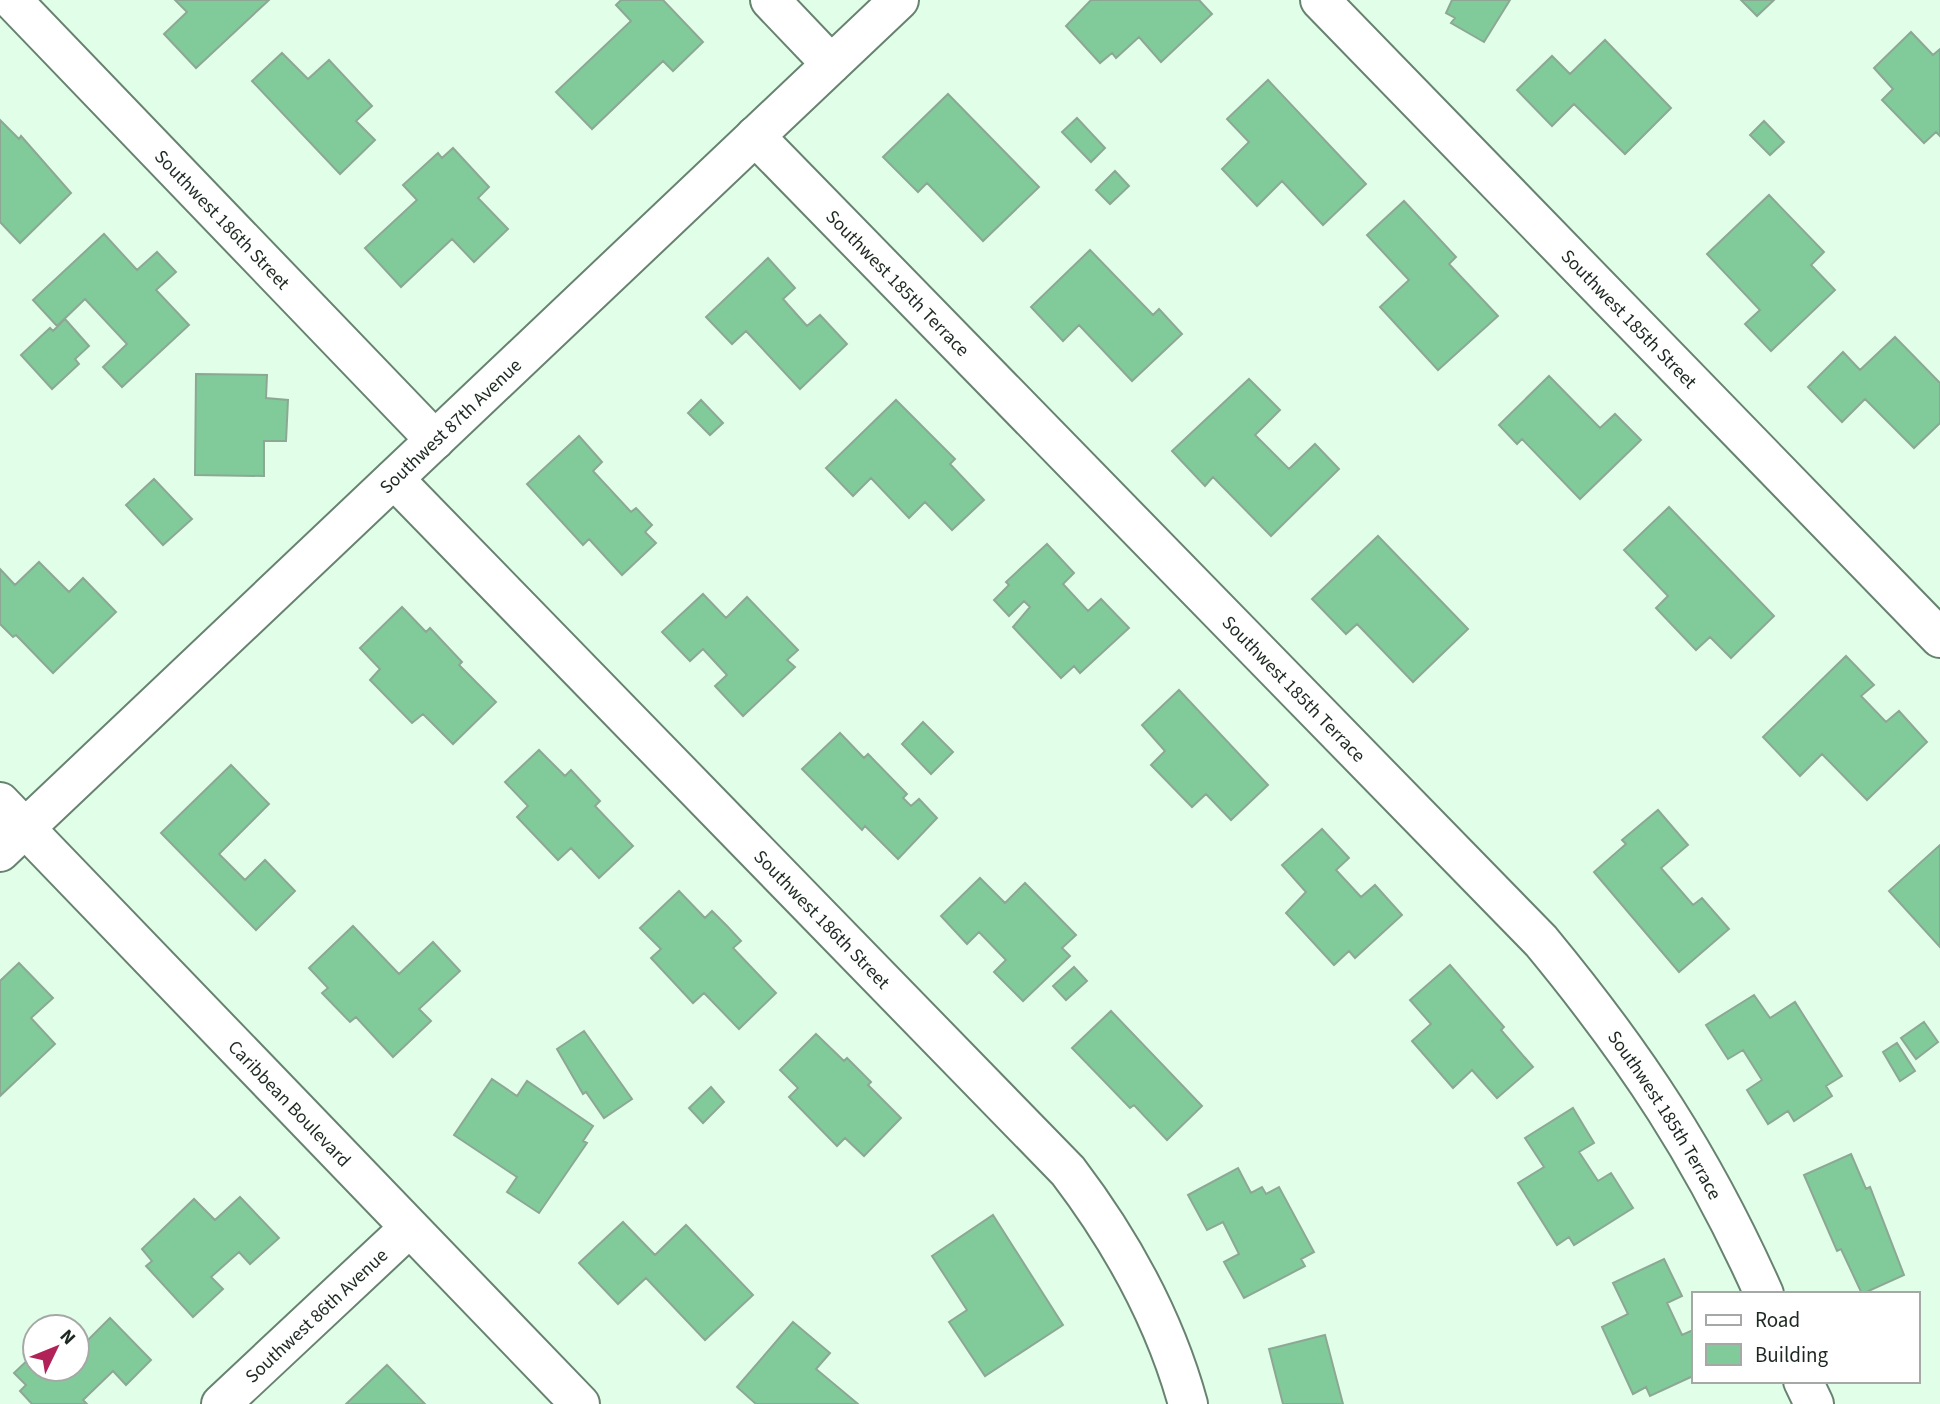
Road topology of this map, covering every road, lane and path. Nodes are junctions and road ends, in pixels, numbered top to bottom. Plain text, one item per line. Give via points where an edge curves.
1 (12, 0) edge
2 (770, 0) edge
3 (899, 0) edge
4 (1320, 0) edge
5 (831, 64) junction
6 (755, 136) junction
7 (435, 440) junction
8 (394, 479) junction
9 (1940, 638) edge
10 (8, 827) edge
11 (409, 1228) junction
12 (1764, 1292) edge
13 (1805, 1383) edge
14 (221, 1404) edge
15 (580, 1404) edge
16 (1188, 1404) edge
17 (1814, 1404) edge

1 - 7 street, Southwest 186th Street
2 - 5 street
3 - 5 street, Southwest 87th Avenue
4 - 9 street, Southwest 185th Street
5 - 6 street, Southwest 87th Avenue
6 - 7 street, Southwest 87th Avenue
6 - 12 street, Southwest 185th Terrace via 1541,941 1619,1038 1683,1132
7 - 8 street, Southwest 87th Avenue
8 - 10 street, Southwest 87th Avenue
8 - 16 street, Southwest 186th Street via 1054,1155 1091,1201 1135,1271 1172,1354
10 - 11 street, Caribbean Boulevard
11 - 14 street, Southwest 86th Avenue
11 - 15 street, Caribbean Boulevard
13 - 17 street

